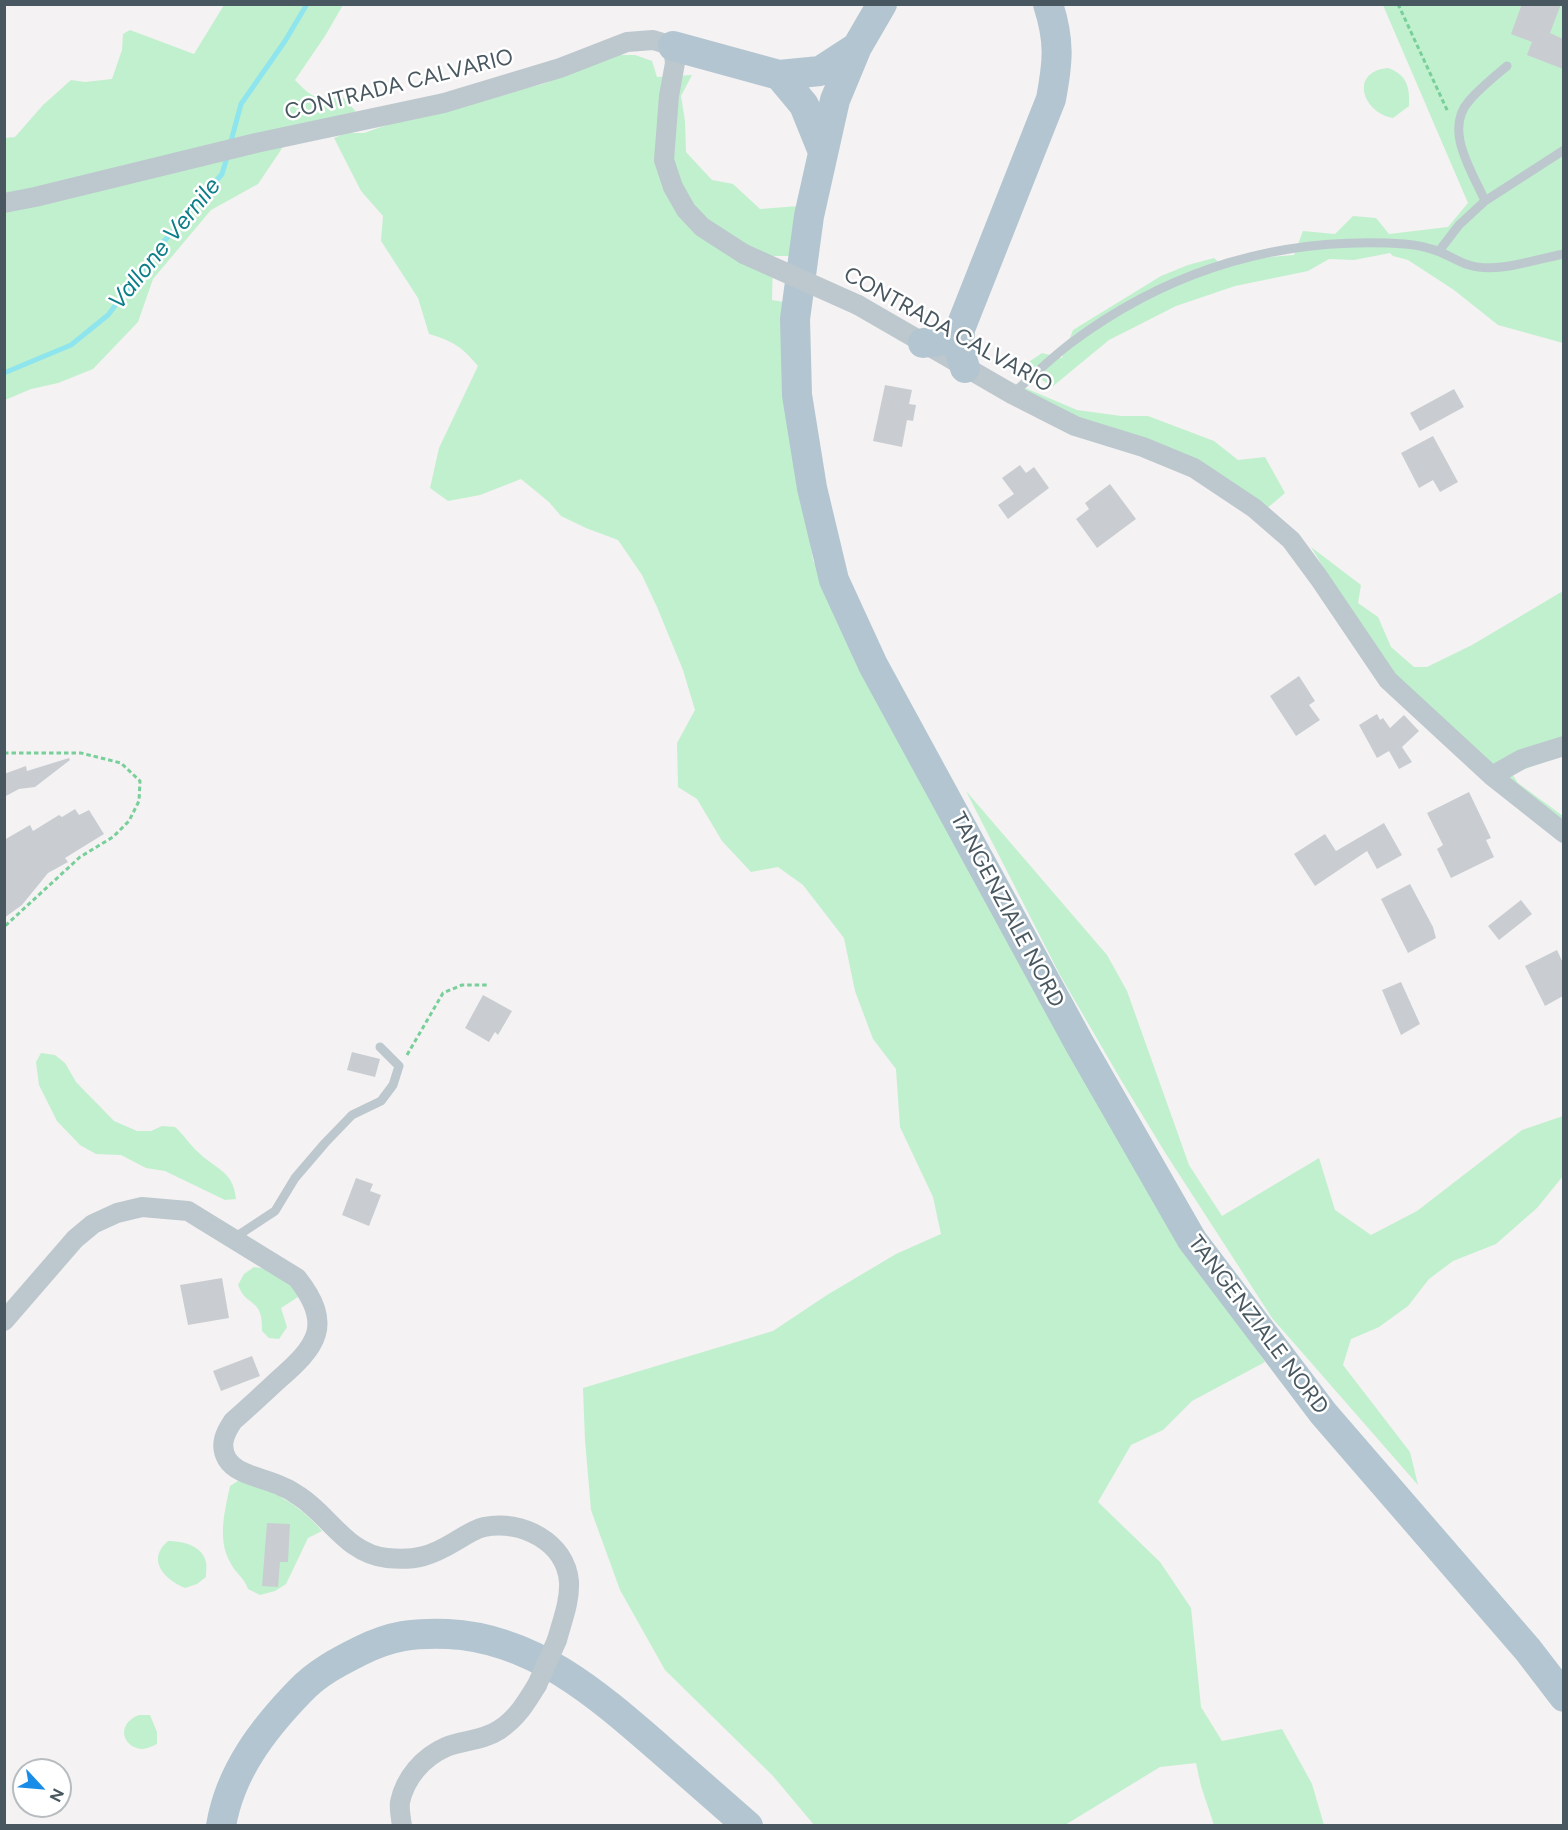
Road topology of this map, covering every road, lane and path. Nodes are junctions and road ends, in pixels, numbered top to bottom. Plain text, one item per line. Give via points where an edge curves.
1 (882, 4) edge
2 (1048, 4) edge
3 (1398, 4) edge
4 (673, 46) junction
5 (857, 46) junction
6 (1507, 66) dead end
7 (779, 75) junction
8 (1459, 120) junction
9 (1563, 150) edge
10 (823, 152) junction
11 (1485, 201) junction
12 (4, 203) edge
13 (1439, 251) junction
14 (1563, 254) edge
15 (960, 328) junction
16 (923, 344) junction
17 (965, 368) junction
18 (1012, 394) junction
19 (1563, 746) edge
20 (4, 753) edge
21 (1492, 776) junction
22 (1563, 833) edge
23 (4, 927) edge
24 (489, 985) dead end
25 (380, 1047) dead end
26 (399, 1066) junction
27 (234, 1238) junction
28 (4, 1321) edge
29 (1563, 1697) edge
30 (220, 1826) edge
31 (402, 1826) edge
32 (748, 1826) edge

1 - 5 main road, TANGENZIALE NORD
2 - 15 main road via 1055,25 1058,62 1051,99
3 - 8 path via 1446,111
4 - 7 main road
4 - 12 street, CONTRADA CALVARIO via 652,40 627,42 560,68 444,103
4 - 16 street, CONTRADA CALVARIO, bridge via 675,63 664,160 673,187 687,210 702,227 744,254 858,305
5 - 7 main road via 820,71
5 - 10 main road, TANGENZIALE NORD via 835,100
6 - 8 lane via 1467,102
7 - 10 main road via 804,105
8 - 11 lane via 1459,141
9 - 11 lane
10 - 29 main road, TANGENZIALE NORD via 809,216 795,318 797,394 812,488 834,580 873,665 1079,1043 1192,1240 1323,1413 1528,1650
11 - 13 lane
13 - 14 lane via 1470,266 1502,267
13 - 18 lane via 1408,244 1310,245 1261,253 1208,269 1138,300 1071,343
15 - 16 main road via 946,340
15 - 17 main road via 959,348
16 - 17 street, CONTRADA CALVARIO
17 - 18 street, CONTRADA CALVARIO
18 - 21 street, CONTRADA CALVARIO via 1075,426 1194,468 1254,508 1291,540 1388,680
19 - 21 street via 1522,759
20 - 23 path via 81,753 121,763 140,781 139,801 129,821 113,837 80,857
21 - 22 street, CONTRADA CALVARIO
24 - 26 path via 462,986 442,993
25 - 26 lane
26 - 27 lane via 381,1101 352,1115 296,1178 275,1211
27 - 28 street via 188,1211 142,1207 117,1213 93,1224 75,1239
27 - 31 street, bridge via 297,1278 315,1306 317,1326 314,1342 304,1358 233,1421 226,1432 222,1443 232,1466 283,1486 312,1505 351,1544 383,1558 422,1558 483,1527 504,1525 524,1528 547,1541 564,1563 569,1582 568,1604 557,1640 520,1713 498,1731 446,1747 421,1763 408,1780 399,1804
30 - 32 main road via 248,1752 311,1679 380,1641 421,1633 488,1639 557,1668 609,1704

